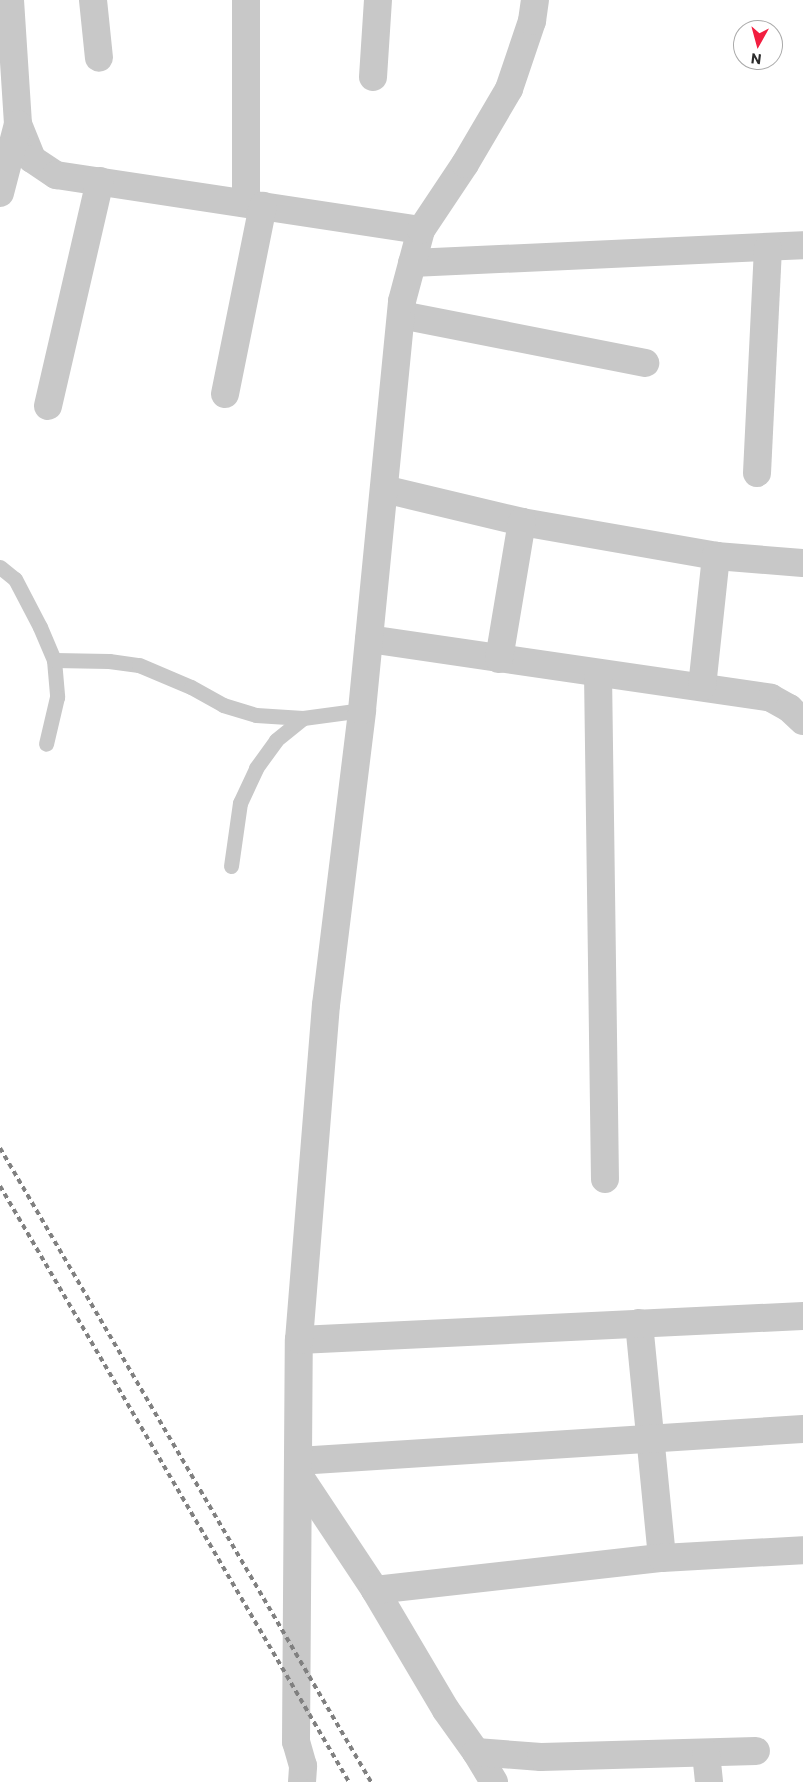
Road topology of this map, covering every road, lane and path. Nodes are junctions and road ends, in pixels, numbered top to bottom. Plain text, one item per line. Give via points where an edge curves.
1 (10, 0) edge
2 (93, 0) edge
3 (246, 0) edge
4 (378, 0) edge
5 (535, 0) edge
6 (99, 58) dead end
7 (373, 78) dead end
8 (8, 87) edge
9 (18, 124) junction
10 (100, 182) junction
11 (0, 193) edge
12 (254, 205) junction
13 (421, 230) junction
14 (803, 245) edge
15 (768, 248) junction
16 (412, 263) junction
17 (400, 315) junction
18 (645, 363) dead end
19 (225, 394) dead end
20 (48, 406) dead end
21 (757, 473) dead end
22 (384, 489) junction
23 (522, 522) junction
24 (716, 556) junction
25 (803, 563) edge
26 (0, 567) edge
27 (369, 639) junction
28 (498, 658) junction
29 (54, 660) junction
30 (598, 673) junction
31 (702, 687) junction
32 (362, 710) junction
33 (303, 718) junction
34 (803, 721) edge
35 (46, 744) dead end
36 (231, 866) dead end
37 (605, 1180) dead end
38 (803, 1316) edge
39 (639, 1323) junction
40 (299, 1340) junction
41 (803, 1429) edge
42 (650, 1439) junction
43 (298, 1468) junction
44 (803, 1550) edge
45 (662, 1558) junction
46 (375, 1590) junction
47 (756, 1751) dead end
48 (476, 1752) junction
49 (706, 1752) junction
50 (302, 1782) edge
51 (494, 1782) edge
52 (709, 1782) edge

1 - 8 street
2 - 6 street
3 - 12 street
4 - 7 street
5 - 13 street via 532,21 509,89
8 - 9 street
9 - 10 street via 32,159 56,175
9 - 11 street
10 - 12 street
10 - 20 street
12 - 13 street
12 - 19 street
13 - 16 street
14 - 15 street
15 - 16 street
15 - 21 street
16 - 17 street
17 - 18 street
17 - 22 street
22 - 23 street
22 - 27 street
23 - 24 street
23 - 28 street
24 - 25 street
24 - 31 street
26 - 29 lane via 15,579
27 - 28 street
27 - 32 street
28 - 30 street
29 - 33 lane via 139,665 191,687 222,705 256,715
29 - 35 lane via 57,697
30 - 31 street
30 - 37 street
31 - 34 street via 771,698
32 - 33 lane
32 - 40 street via 326,1005
33 - 36 lane via 276,740 256,768 240,803
38 - 39 street
39 - 40 street
39 - 42 street
40 - 43 street
41 - 42 street
42 - 43 street
42 - 45 street
43 - 46 street
43 - 50 street via 296,1742 303,1766
44 - 45 street
45 - 46 street
46 - 48 street via 446,1710
47 - 49 street
48 - 49 street via 541,1757
48 - 51 street
49 - 52 street

